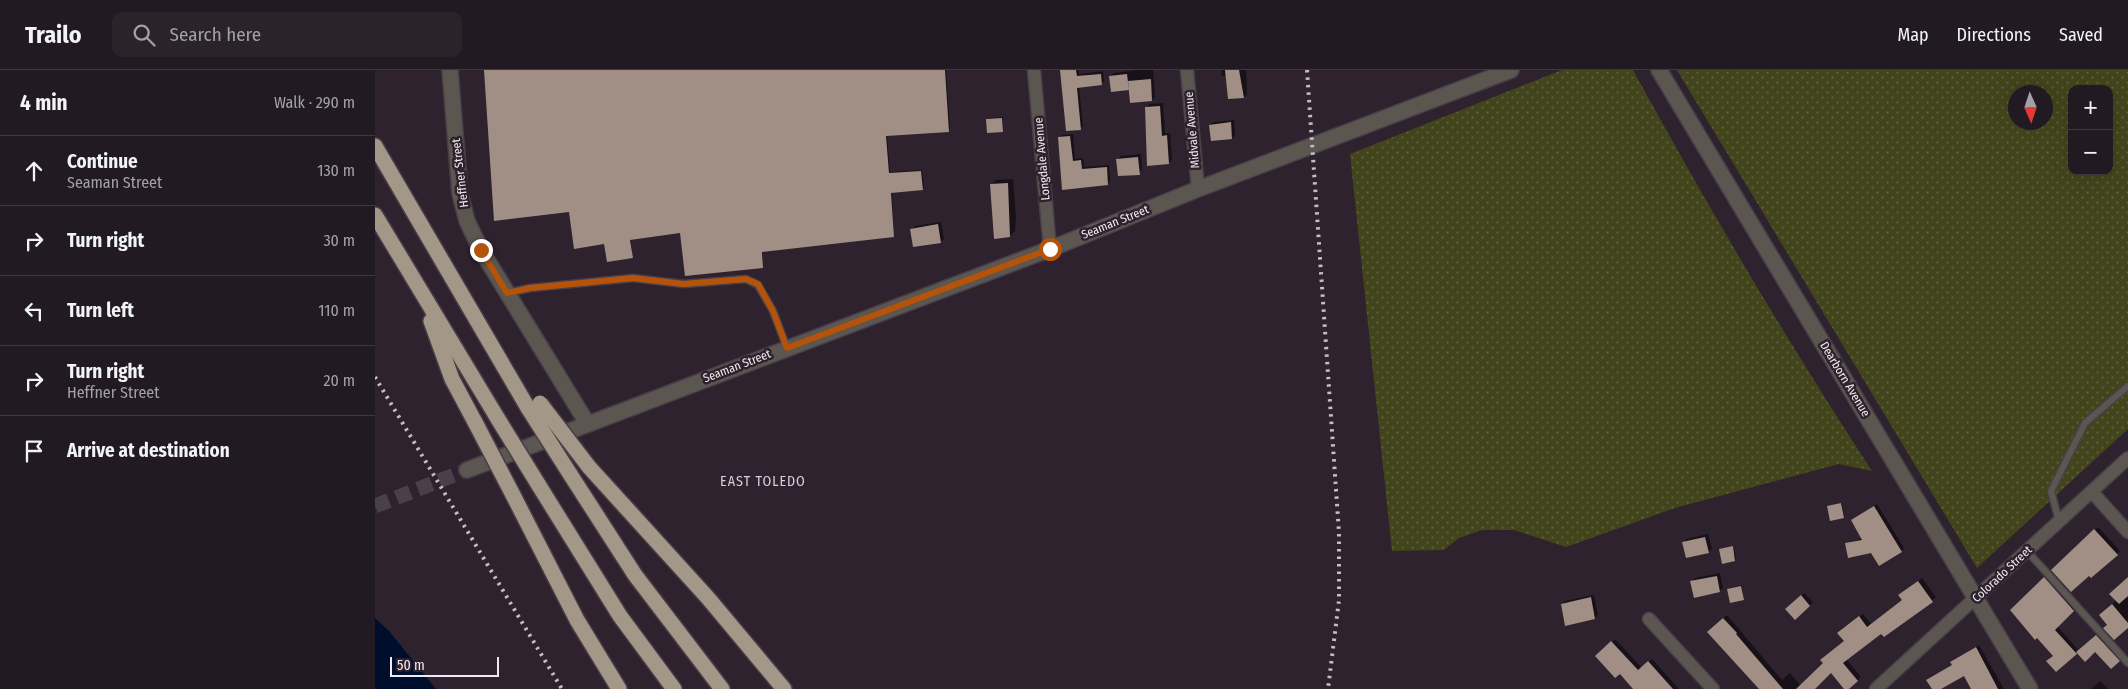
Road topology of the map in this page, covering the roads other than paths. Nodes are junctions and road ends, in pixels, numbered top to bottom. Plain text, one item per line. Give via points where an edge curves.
1 (450, 70) edge
2 (1034, 70) edge
3 (1187, 70) edge
4 (1511, 70) edge
5 (1659, 70) edge
6 (375, 146) edge
7 (1197, 189) junction
8 (375, 215) edge
9 (1050, 249) junction
10 (421, 291) junction
11 (507, 293) junction
12 (787, 348) junction
13 (2128, 386) edge
14 (530, 403) junction
15 (587, 423) junction
16 (2128, 458) edge
17 (467, 470) tunnel mouth
18 (2091, 492) junction
19 (2059, 521) junction
20 (2128, 532) edge
21 (2027, 551) junction
22 (1975, 598) junction
23 (1649, 619) dead end
24 (2128, 663) edge
25 (619, 689) edge
26 (674, 689) edge
27 (722, 689) edge
28 (784, 689) edge
29 (1713, 689) edge
30 (1877, 689) edge
31 (2030, 689) edge

1 - 11 street, Heffner Street via 464,212 481,250
2 - 9 street, Longdale Avenue
3 - 7 street, Midvale Avenue
4 - 7 street, Seaman Street
5 - 22 street, Dearborn Avenue
6 - 14 highway
7 - 9 street, Seaman Street
8 - 10 highway
9 - 12 street, Seaman Street
10 - 25 highway, bridge via 452,379 577,620
10 - 26 highway, bridge via 620,616
11 - 12 lane via 633,278 683,284 746,279 758,284 773,311
11 - 15 street, Heffner Street
12 - 15 street, Seaman Street
13 - 19 lane via 2085,423 2051,491
14 - 27 highway, bridge via 569,474 635,575
14 - 28 highway, bridge via 708,598
15 - 17 street, Seaman Street
16 - 18 street, Colorado Street
18 - 19 street, Colorado Street
18 - 20 street
19 - 21 street, Colorado Street
21 - 22 street, Colorado Street
21 - 24 lane
22 - 30 street, Colorado Street
22 - 31 street, Dearborn Avenue
23 - 29 street

